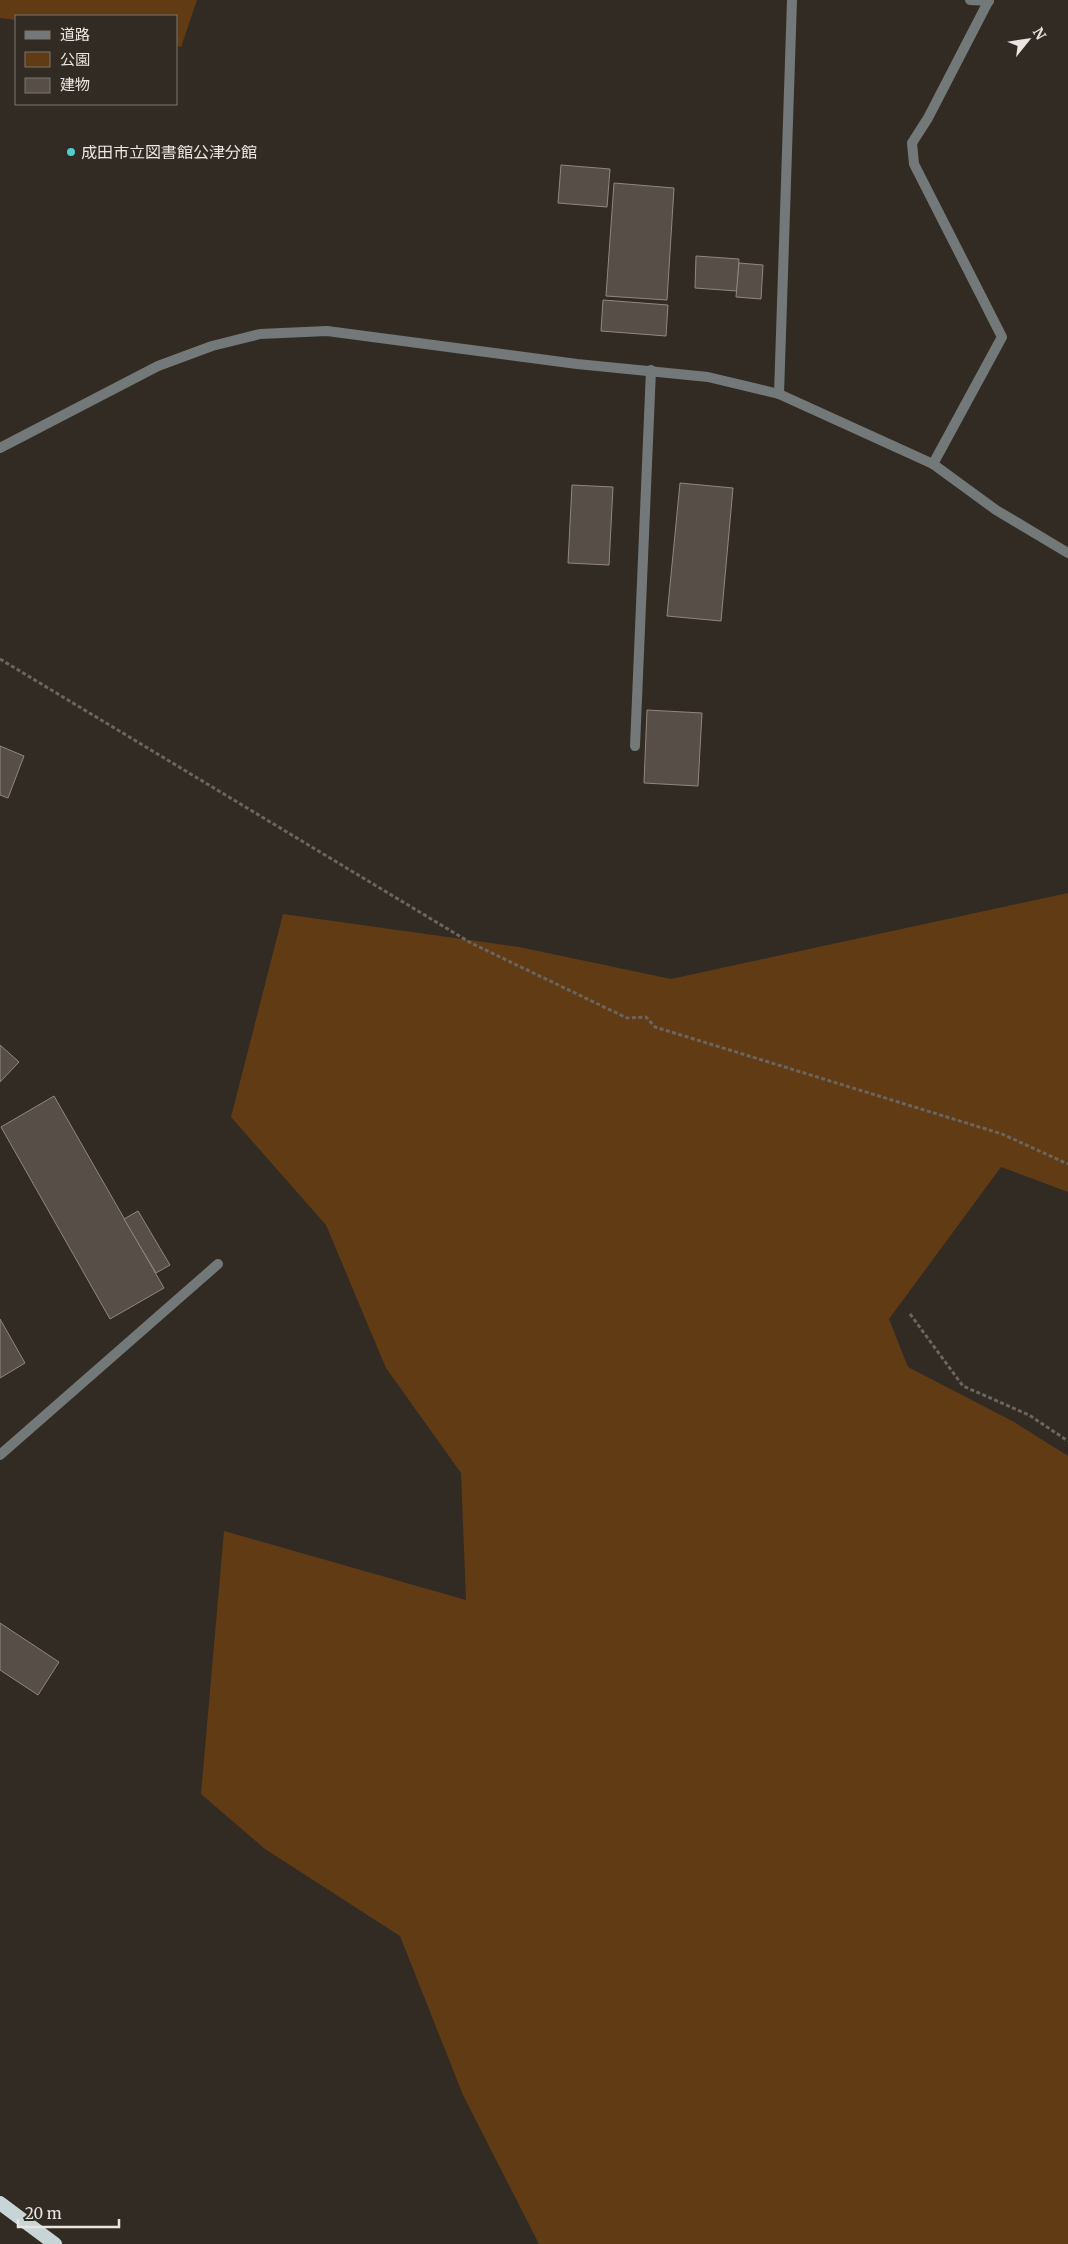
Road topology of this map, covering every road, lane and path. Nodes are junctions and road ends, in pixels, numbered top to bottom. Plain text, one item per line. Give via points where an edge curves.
1 (792, 0) edge
2 (970, 0) edge
3 (989, 1) edge
4 (651, 370) junction
5 (778, 394) junction
6 (0, 448) edge
7 (933, 464) junction
8 (1068, 553) edge
9 (0, 659) edge
10 (635, 746) dead end
11 (1068, 1164) edge
12 (218, 1264) dead end
13 (910, 1314) dead end
14 (1068, 1441) edge
15 (0, 1455) edge
16 (0, 2203) edge
17 (55, 2244) edge

1 - 5 street
2 - 3 street
3 - 7 street via 912,143 914,164 1002,337
4 - 5 street via 708,376
4 - 6 street via 577,364 326,331 260,334 212,346 158,366
4 - 10 street
5 - 7 street
7 - 8 street via 996,510
9 - 11 path via 471,943 627,1018 646,1017 655,1027 1002,1134
12 - 15 street
13 - 14 path via 963,1386 1029,1415
16 - 17 highway

